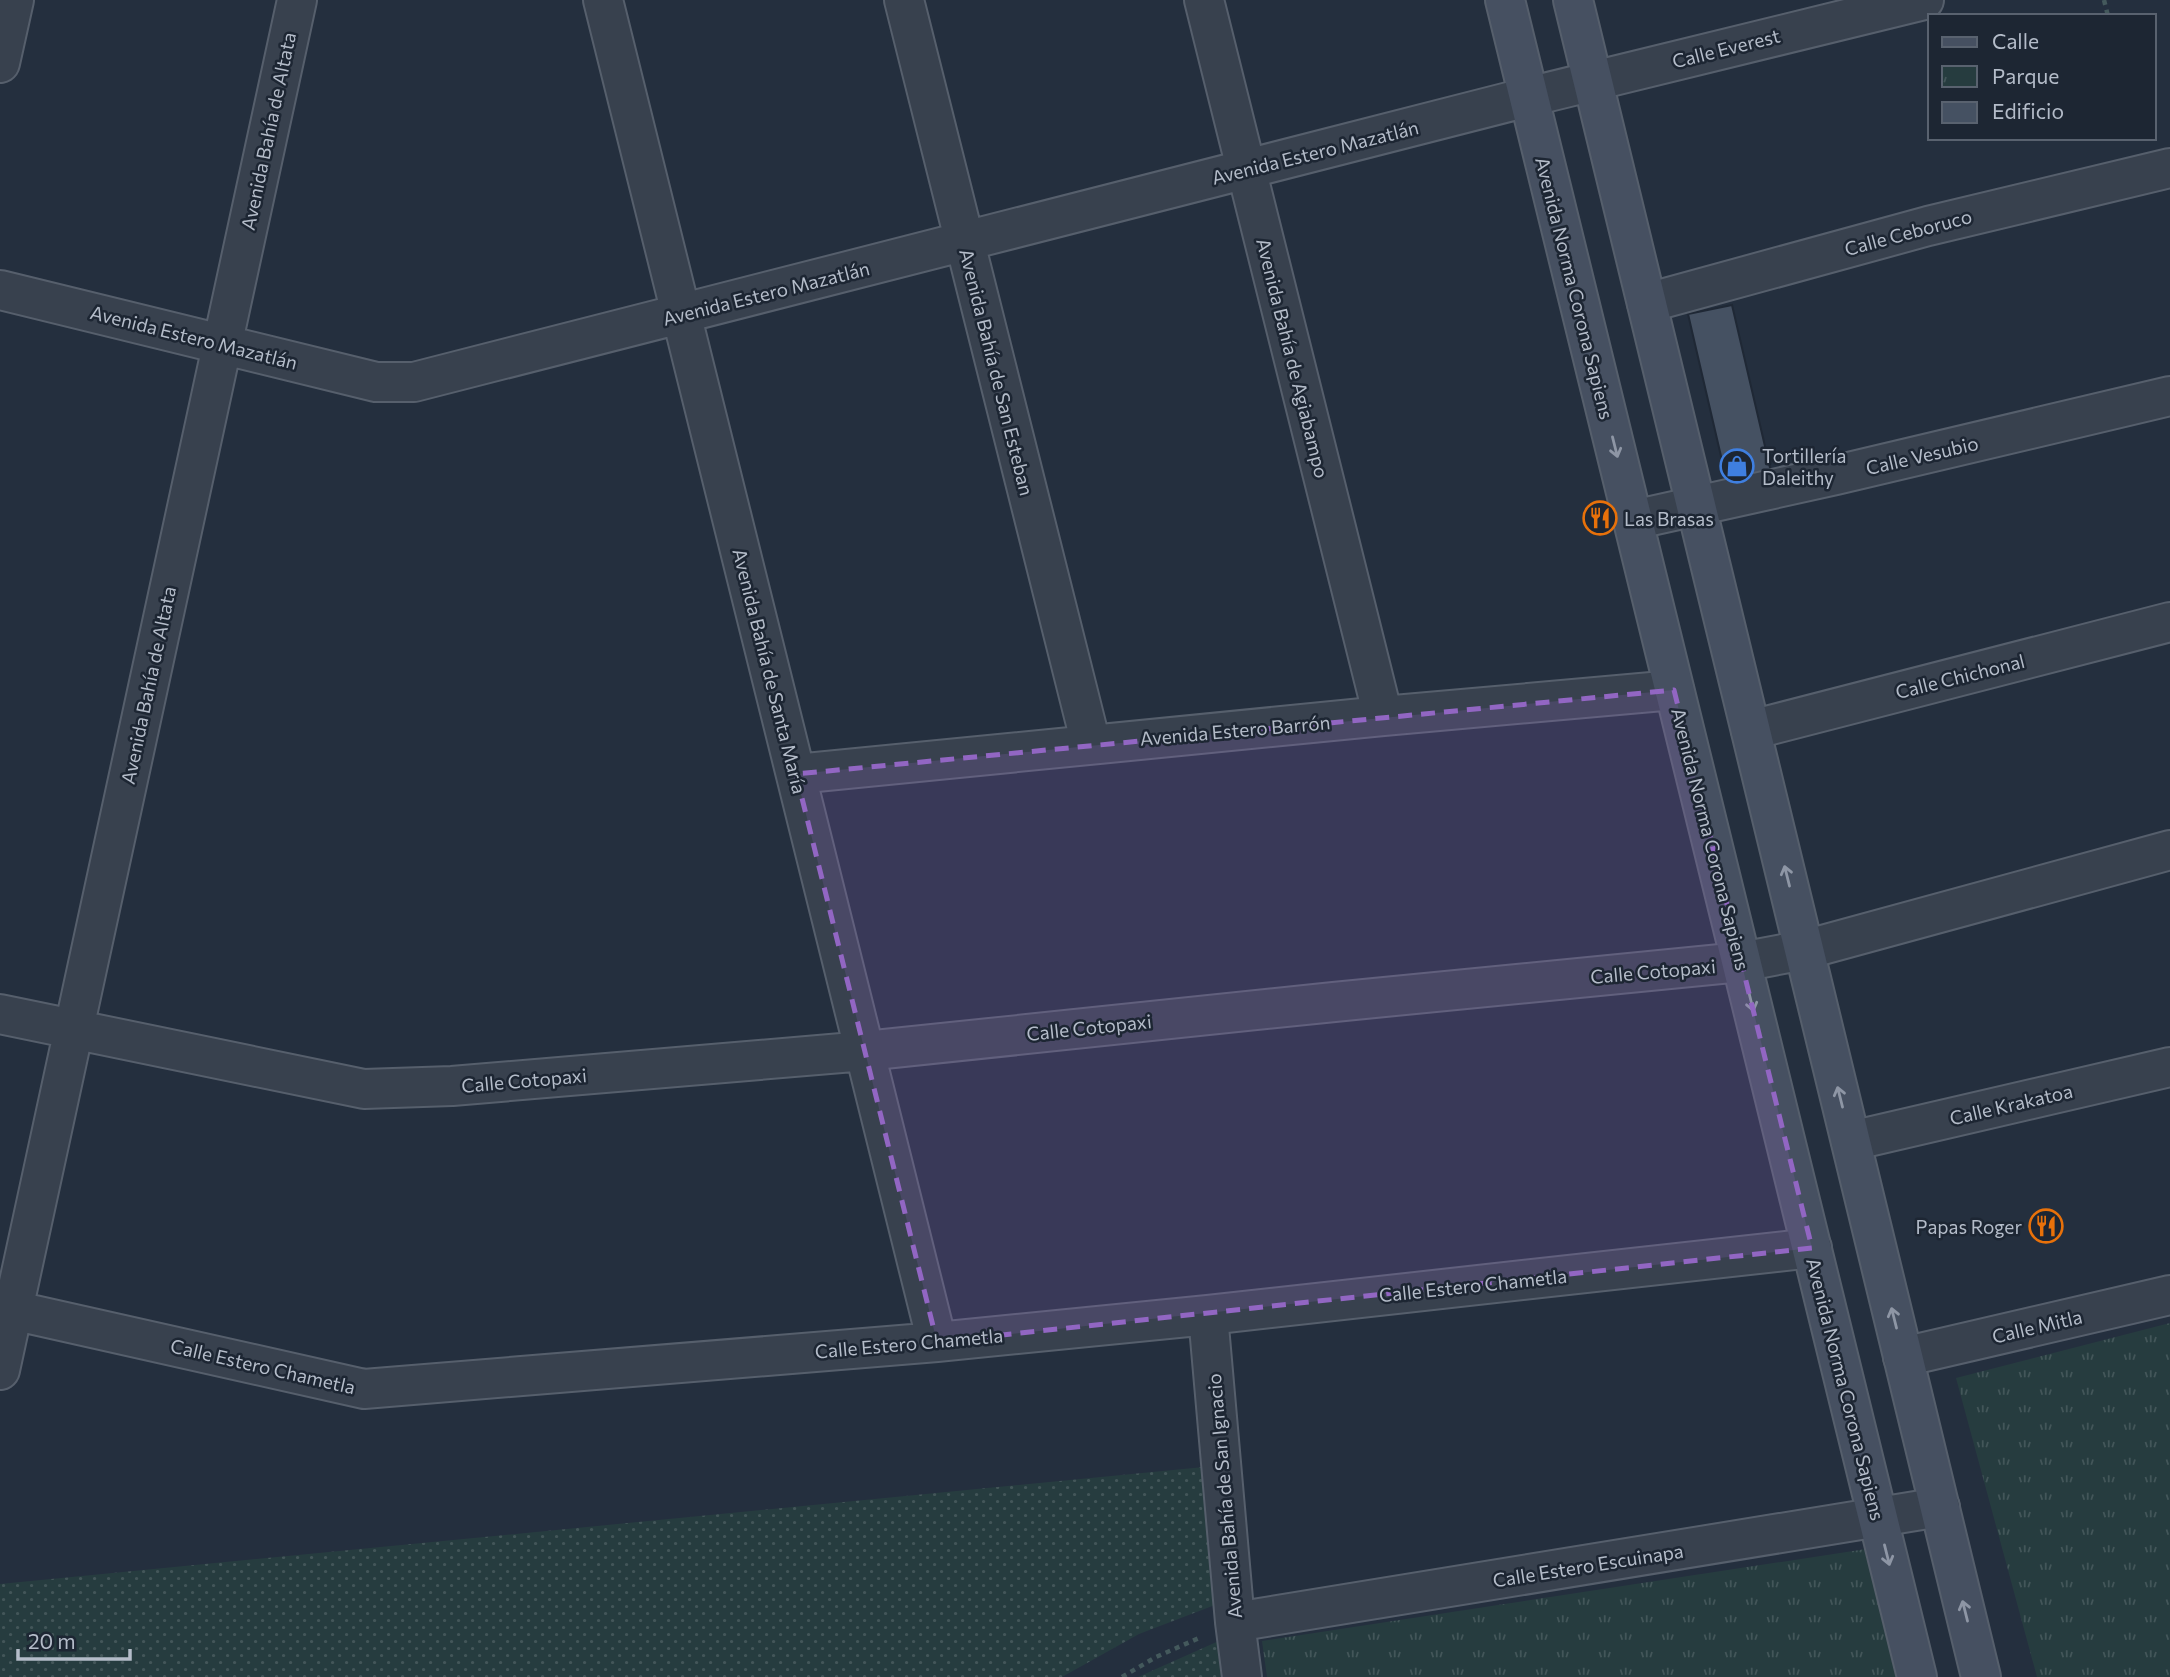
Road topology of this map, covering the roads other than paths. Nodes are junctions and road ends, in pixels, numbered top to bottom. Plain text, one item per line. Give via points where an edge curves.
1 (13, 0) edge
2 (297, 0) edge
3 (603, 0) edge
4 (904, 0) edge
5 (1204, 0) edge
6 (1504, 0) edge
7 (1573, 0) edge
8 (1924, 0) edge
9 (0, 63) edge
10 (1593, 81) junction
11 (1528, 97) junction
12 (2170, 168) edge
13 (1246, 169) junction
14 (964, 242) junction
15 (0, 290) edge
16 (1647, 303) junction
17 (681, 315) junction
18 (222, 344) junction
19 (2170, 396) edge
20 (1696, 506) junction
21 (1633, 520) junction
22 (2170, 622) edge
23 (1674, 690) junction
24 (1383, 716) junction
25 (1751, 730) junction
26 (1091, 744) junction
27 (796, 774) junction
28 (2170, 850) edge
29 (1804, 950) junction
30 (1741, 962) junction
31 (0, 1014) edge
32 (74, 1030) junction
33 (865, 1051) junction
34 (2170, 1067) edge
35 (1851, 1141) junction
36 (1812, 1248) junction
37 (2170, 1295) edge
38 (12, 1310) junction
39 (1208, 1315) junction
40 (937, 1342) junction
41 (1903, 1357) junction
42 (0, 1370) edge
43 (1940, 1507) junction
44 (1878, 1518) junction
45 (1235, 1622) junction
46 (1242, 1677) edge
47 (1917, 1677) edge
48 (1981, 1677) edge

1 - 9 street
2 - 18 street, Avenida Bahía de Altata
3 - 17 street, Avenida Bahía de Santa María
4 - 14 street, Avenida Bahía de San Esteban
5 - 13 street, Avenida Bahía de Agiabampo
6 - 11 street, Avenida Norma Corona Sapiens
7 - 10 street
8 - 10 street, Calle Everest
10 - 11 street, Calle Everest
10 - 16 street
11 - 13 street, Avenida Estero Mazatlán
11 -> 21 street, Avenida Norma Corona Sapiens
12 - 16 street, Calle Ceboruco via 1928,226
13 - 14 street, Avenida Estero Mazatlán
13 - 24 street, Avenida Bahía de Agiabampo
14 - 17 street, Avenida Estero Mazatlán
14 - 26 street, Avenida Bahía de San Esteban
15 - 18 street, Avenida Estero Mazatlán
16 - 20 street
17 - 18 street, Avenida Estero Mazatlán via 414,382 376,382
17 - 27 street, Avenida Bahía de Santa María
18 - 32 street, Avenida Bahía de Altata
19 - 20 street, Calle Vesubio
20 - 21 street, Calle Vesubio
20 - 25 street
21 - 23 street, Avenida Norma Corona Sapiens
22 - 25 street, Calle Chichonal
23 - 24 street, Avenida Estero Barrón
23 - 30 street, Avenida Norma Corona Sapiens
24 - 26 street, Avenida Estero Barrón
29 -> 25 street
26 - 27 street, Avenida Estero Barrón
27 - 33 street, Avenida Bahía de Santa María
28 - 29 street, Calle Cotopaxi
29 - 30 street, Calle Cotopaxi
35 -> 29 street
30 - 33 street, Calle Cotopaxi
30 -> 36 street, Avenida Norma Corona Sapiens
31 - 32 street, Calle Cotopaxi
32 - 33 street, Calle Cotopaxi via 364,1089 453,1086
32 - 38 street, Avenida Bahía de Altata
33 - 40 street, Avenida Bahía de Santa María
34 - 35 street, Calle Krakatoa
41 -> 35 street
36 - 39 street, Calle Estero Chametla
36 - 44 street, Avenida Norma Corona Sapiens
37 - 41 street, Calle Mitla
38 - 40 street, Calle Estero Chametla via 363,1389
38 - 42 street, Avenida Bahía de Altata
39 - 40 street, Calle Estero Chametla
39 - 45 street, Avenida Bahía de San Ignacio
41 - 43 street
43 - 44 street, Calle Estero Escuinapa
48 -> 43 street
44 - 45 street, Calle Estero Escuinapa
44 -> 47 street, Avenida Norma Corona Sapiens
45 - 46 street, Avenida Bahía de San Ignacio

